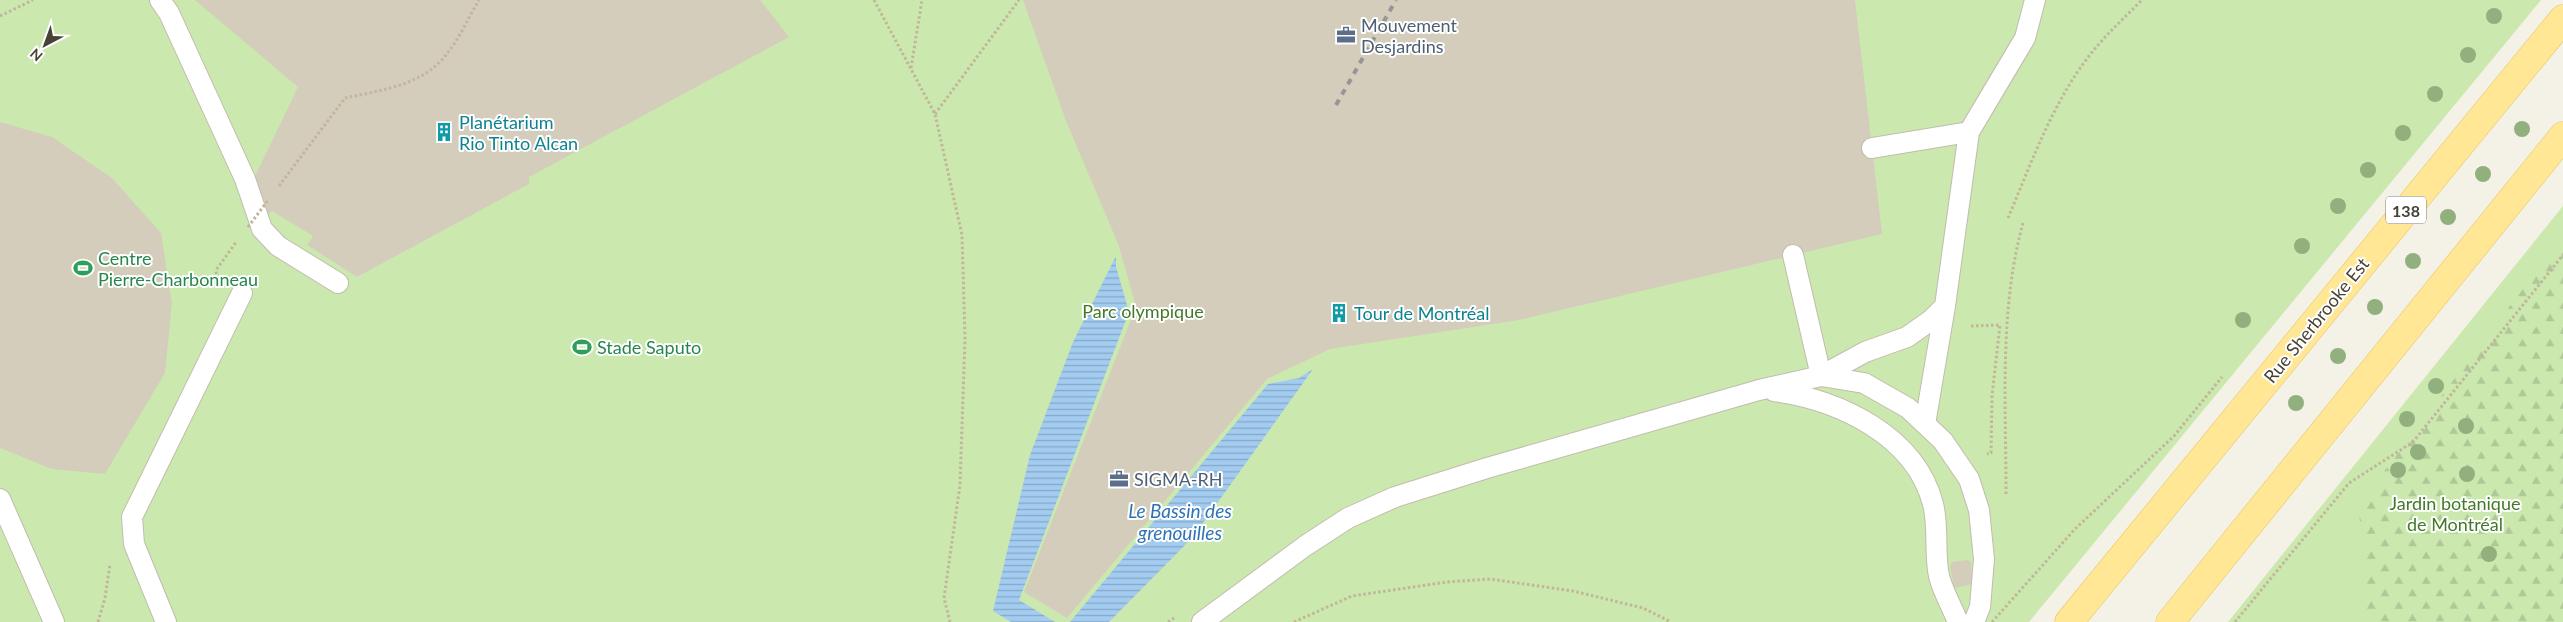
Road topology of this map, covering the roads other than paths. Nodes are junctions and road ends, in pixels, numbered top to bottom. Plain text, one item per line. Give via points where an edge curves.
1 (160, 0) edge
2 (2035, 0) edge
3 (2563, 19) edge
4 (1969, 132) junction
5 (2563, 136) edge
6 (1872, 148) dead end
7 (1793, 255) dead end
8 (338, 283) dead end
9 (242, 293) dead end
10 (1945, 306) junction
11 (1821, 376) junction
12 (1762, 390) junction
13 (1925, 424) junction
14 (0, 499) edge
15 (54, 622) edge
16 (166, 622) edge
17 (1202, 622) edge
18 (1958, 622) edge
19 (1974, 622) edge
20 (2069, 622) edge
21 (2170, 622) edge

1 - 8 lane via 169,13 245,179 262,229 278,246
2 - 4 lane via 2025,38
3 - 20 main road, Rue Sherbrooke Est / 138
4 - 6 lane
4 - 10 lane
5 - 21 main road
7 - 11 lane
9 - 16 lane via 132,517 134,544
10 - 11 lane via 1907,337 1865,352
10 - 13 lane
11 - 12 lane
11 - 13 lane via 1864,383 1908,408
12 - 17 lane via 1395,497 1348,518 1304,546
12 - 18 lane via 1799,395 1844,409 1892,440 1922,474 1933,505 1939,577
13 - 19 lane via 1942,441 1969,479 1979,510 1984,559 1980,607
14 - 15 lane

